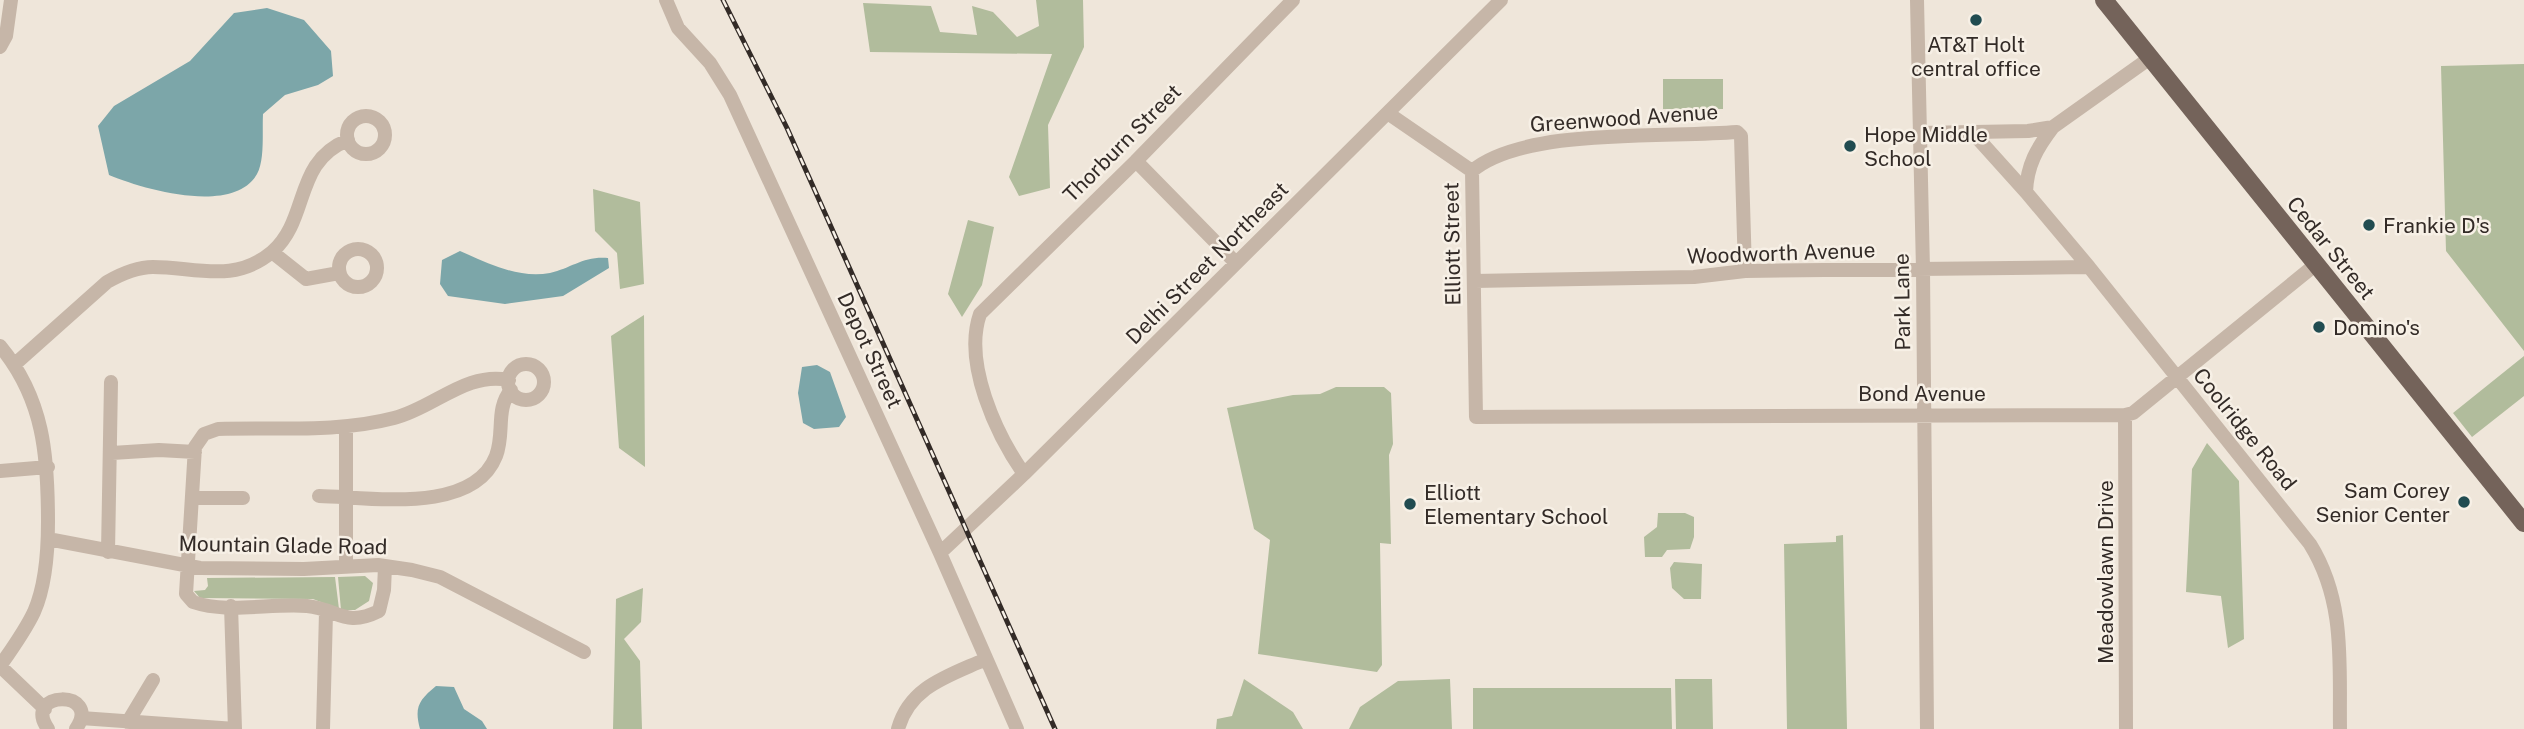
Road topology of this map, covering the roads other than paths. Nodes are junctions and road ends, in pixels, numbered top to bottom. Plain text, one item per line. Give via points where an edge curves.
1 (10, 0) edge
2 (666, 0) edge
3 (1293, 0) edge
4 (1501, 0) edge
5 (1917, 0) edge
6 (2104, 0) edge
7 (0, 47) edge
8 (2150, 58) junction
9 (1389, 114) junction
10 (2053, 127) junction
11 (1972, 132) junction
12 (1921, 133) junction
13 (348, 140) dead end
14 (1136, 161) junction
15 (1472, 171) junction
16 (2026, 192) junction
17 (272, 252) junction
18 (1236, 263) junction
19 (2315, 265) junction
20 (2090, 267) junction
21 (1923, 270) junction
22 (1745, 271) junction
23 (339, 273) dead end
24 (1475, 281) junction
25 (0, 346) edge
26 (15, 364) junction
27 (2177, 378) junction
28 (111, 382) dead end
29 (1924, 413) junction
30 (2125, 415) junction
31 (1476, 417) joint
32 (346, 427) junction
33 (195, 452) junction
34 (112, 453) junction
35 (48, 467) junction
36 (0, 471) edge
37 (1024, 474) junction
38 (319, 496) dead end
39 (346, 497) junction
40 (192, 498) junction
41 (243, 498) dead end
42 (2524, 523) edge
43 (48, 539) junction
44 (108, 552) junction
45 (940, 553) junction
46 (188, 566) junction
47 (385, 566) junction
48 (346, 567) junction
49 (231, 606) junction
50 (326, 612) junction
51 (584, 652) dead end
52 (986, 659) junction
53 (0, 666) edge
54 (153, 680) dead end
55 (45, 709) junction
56 (78, 724) edge
57 (131, 725) edge
58 (46, 728) edge
59 (235, 729) edge
60 (323, 729) edge
61 (898, 729) edge
62 (1017, 729) edge
63 (1927, 729) edge
64 (2126, 729) edge
65 (2340, 729) edge

1 - 7 street via 6,36
2 - 45 street, Depot Street via 678,28 730,94
3 - 14 street, Thorburn Street
4 - 9 street, Delhi Street Northeast
5 - 12 street, Park Lane
6 - 8 main road, Cedar Street
8 - 10 street
8 - 19 main road, Cedar Street
9 - 15 street, Elliott Street
9 - 18 street, Delhi Street Northeast
10 - 11 street
10 - 16 street via 2031,161
11 - 12 street
11 - 16 street, Coolridge Road
12 - 21 street, Park Lane
13 - 17 street via 319,158 287,234
14 - 18 street
14 - 37 street, Thorburn Street via 980,314 974,351 979,372 999,431
15 - 22 street, Greenwood Avenue via 1501,152 1544,142 1737,132 1741,136
15 - 24 street, Elliott Street
16 - 20 street, Coolridge Road
17 - 23 street via 306,279
17 - 26 street via 217,274 151,267 120,275
18 - 37 street, Delhi Street Northeast
19 - 27 street
19 - 42 main road, Cedar Street
20 - 21 street, Woodworth Avenue
20 - 27 street, Coolridge Road
21 - 22 street, Woodworth Avenue
21 - 29 street, Park Lane
22 - 24 street, Woodworth Avenue via 1694,277
24 - 31 street, Elliott Street
25 - 26 street
26 - 35 street via 31,397
27 - 30 street
27 - 65 street, Coolridge Road via 2325,568 2338,635
28 - 34 street
29 - 30 street, Bond Avenue
29 - 31 street, Bond Avenue
29 - 63 street, Park Lane
30 - 64 street, Meadowlawn Drive
32 - 33 street via 218,429 204,434
32 - 39 street
32 - 39 street via 396,418 481,380 510,385 502,402 495,459 467,488 437,497
33 - 34 street
33 - 40 street
34 - 44 street
35 - 36 street
35 - 43 street
37 - 45 street, Delhi Street Northeast
38 - 39 street
39 - 48 street
40 - 41 street
40 - 46 street
43 - 44 street, Mountain Glade Road
43 - 53 street via 35,610
44 - 46 street, Mountain Glade Road
45 - 52 street, Depot Street
46 - 48 street, Mountain Glade Road
46 - 49 street via 189,599
47 - 48 street, Mountain Glade Road
47 - 50 street via 379,611 352,620
47 - 51 street, Mountain Glade Road via 440,578
49 - 50 street via 308,606
49 - 59 street
50 - 60 street
52 - 61 street via 917,693
52 - 62 street, Depot Street
53 - 55 street
54 - 57 street
55 - 56 street via 57,698 68,699 76,704
55 - 58 street
56 - 57 street
57 - 59 street

